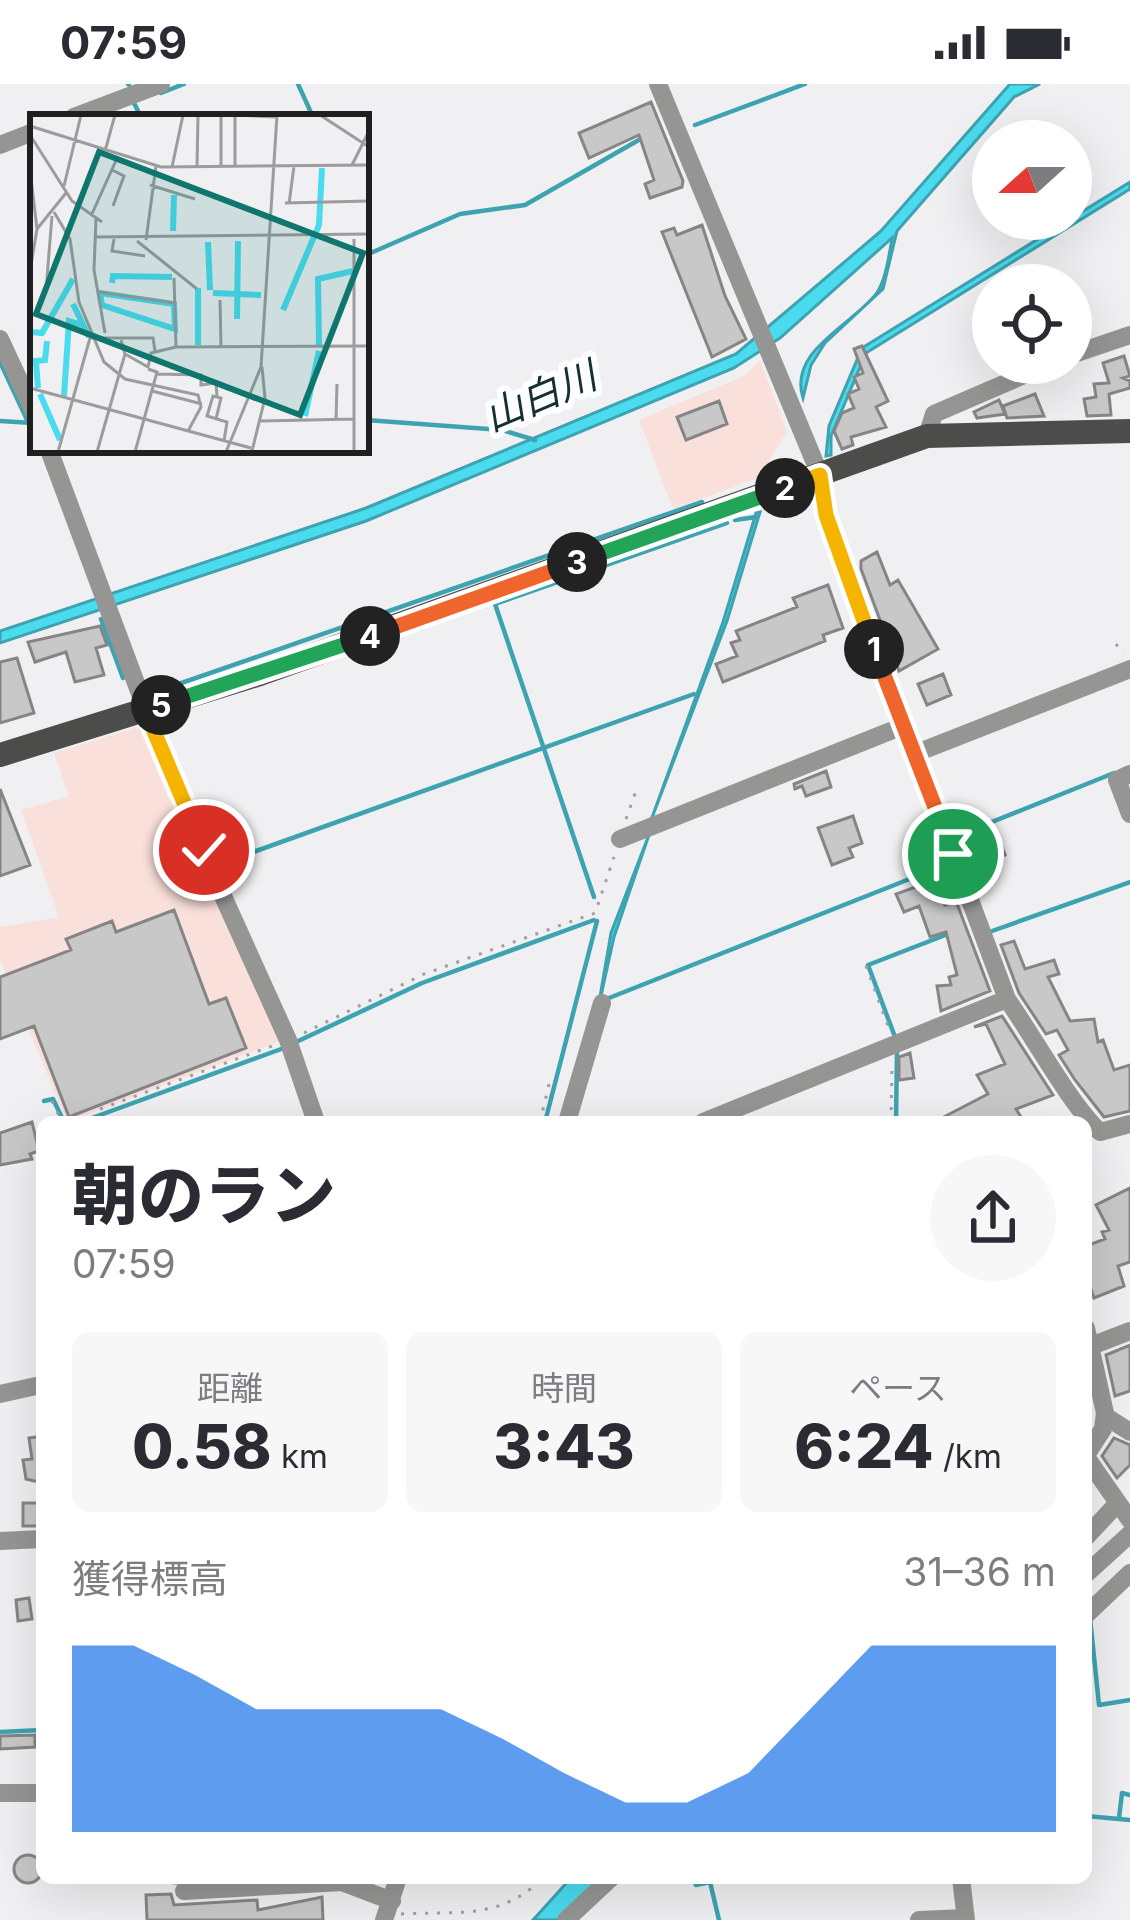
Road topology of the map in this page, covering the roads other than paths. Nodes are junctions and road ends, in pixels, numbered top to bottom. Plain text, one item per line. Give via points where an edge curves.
1 (161, 84) edge
2 (658, 84) edge
3 (122, 91) edge
4 (80, 114) edge
5 (30, 133) edge
6 (0, 145) edge
7 (1130, 335) edge
8 (0, 338) edge
9 (1092, 348) edge
10 (1003, 384) edge
11 (30, 403) edge
12 (1130, 431) edge
13 (926, 436) junction
14 (50, 453) edge
15 (820, 475) junction
16 (1130, 669) edge
17 (145, 710) junction
18 (902, 726) junction
19 (914, 754) junction
20 (0, 755) edge
21 (1130, 774) edge
22 (1130, 814) edge
23 (620, 839) road end
24 (1007, 998) junction
25 (602, 1004) dead end
26 (745, 1114) edge
27 (314, 1116) edge
28 (569, 1116) edge
29 (1069, 1116) edge
30 (1130, 1124) edge
31 (1092, 1128) edge
32 (1130, 1330) edge
33 (1092, 1336) edge
34 (1092, 1356) edge
35 (36, 1386) dead end
36 (0, 1394) edge
37 (1105, 1416) junction
38 (1130, 1432) edge
39 (1092, 1446) edge
40 (1092, 1465) edge
41 (1124, 1512) edge
42 (1092, 1533) edge
43 (1130, 1534) edge
44 (36, 1540) edge
45 (0, 1541) edge
46 (1092, 1569) edge
47 (1130, 1574) edge
48 (1092, 1609) edge
49 (0, 1793) edge
50 (36, 1793) edge
51 (307, 1884) edge
52 (345, 1884) edge
53 (605, 1884) edge
54 (962, 1884) edge
55 (184, 1891) dead end
56 (388, 1912) edge
57 (965, 1919) edge
58 (566, 1920) edge
59 (919, 1920) edge

1 - 3 street
2 - 15 street
3 - 4 street
5 - 6 street
7 - 9 street
8 - 11 street
10 - 13 street via 934,414
12 - 13 main road
13 - 15 main road
14 - 17 street
15 - 17 main road
15 - 18 street via 826,515
16 - 19 street
17 - 20 main road
17 - 27 street
18 - 19 street
18 - 23 street
19 - 24 street
21 - 22 street via 1117,780
24 - 26 street
24 - 29 street via 1069,1089
25 - 28 street
30 - 31 street
32 - 33 street
34 - 37 street
35 - 36 street
37 - 38 street
37 - 39 street
40 - 41 street
41 - 42 street
43 - 46 street
44 - 45 street
47 - 48 street
49 - 50 street
51 - 55 street
52 - 56 street
53 - 58 street
54 - 57 street
57 - 59 street

